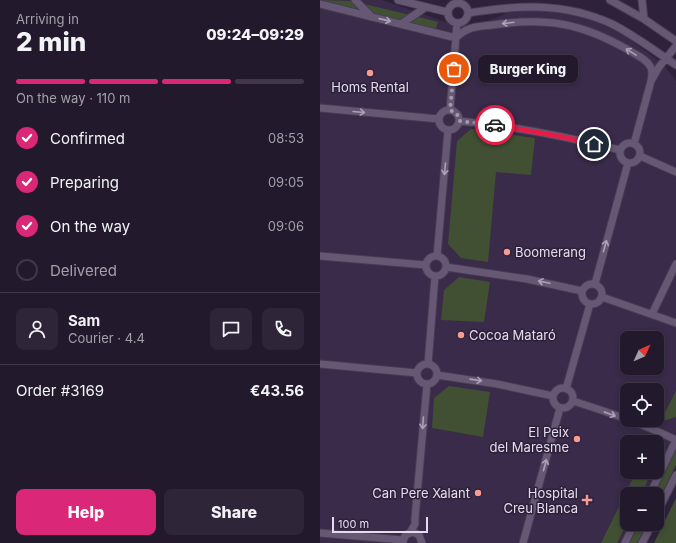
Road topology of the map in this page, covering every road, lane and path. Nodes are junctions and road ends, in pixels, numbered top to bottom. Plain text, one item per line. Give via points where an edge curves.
1 (356, 0) edge
2 (398, 0) edge
3 (610, 0) edge
4 (642, 0) edge
5 (457, 1) edge
6 (320, 4) edge
7 (426, 7) junction
8 (447, 12) junction
9 (468, 13) junction
10 (372, 17) junction
11 (644, 19) junction
12 (401, 24) junction
13 (457, 24) junction
14 (456, 38) junction
15 (676, 41) edge
16 (676, 46) edge
17 (665, 58) junction
18 (676, 65) edge
19 (651, 81) junction
20 (320, 108) edge
21 (450, 110) junction
22 (439, 119) junction
23 (459, 121) junction
24 (448, 130) junction
25 (634, 144) junction
26 (620, 150) junction
27 (640, 156) junction
28 (628, 163) junction
29 (676, 172) edge
30 (320, 256) edge
31 (437, 256) junction
32 (426, 264) junction
33 (676, 264) edge
34 (446, 266) junction
35 (435, 276) junction
36 (595, 284) junction
37 (582, 291) junction
38 (602, 296) junction
39 (590, 304) junction
40 (652, 314) junction
41 (676, 323) edge
42 (320, 364) edge
43 (428, 364) junction
44 (417, 373) junction
45 (437, 375) junction
46 (427, 384) junction
47 (566, 388) junction
48 (553, 396) junction
49 (572, 402) junction
50 (560, 408) junction
51 (676, 440) edge
52 (676, 475) edge
53 (653, 487) edge
54 (664, 499) edge
55 (631, 531) edge
56 (648, 531) edge
57 (410, 533) junction
58 (320, 534) edge
59 (403, 542) edge
60 (422, 542) edge
61 (430, 543) edge
62 (523, 543) edge
63 (625, 543) edge
64 (642, 543) edge

1 - 10 street
2 - 7 street
3 - 11 street
4 - 11 street
5 - 8 street
5 - 9 street via 465,6
6 - 10 street
7 - 8 street
7 - 12 street
8 - 13 street via 450,20
9 - 13 street via 465,20
9 - 17 street via 530,6 582,13 612,24
10 -> 12 street
11 - 15 street
12 - 14 street
13 - 14 street
19 -> 14 street via 651,66 638,56 600,35 560,23 527,21 478,26 461,32
14 - 21 street
16 - 17 street
17 - 18 street
17 - 19 street
19 - 25 street
20 -> 22 street
21 - 22 street via 442,112
21 - 23 street via 457,114
22 - 24 street via 442,128
23 - 24 street via 455,128
23 - 26 street via 558,136
24 -> 31 street
25 - 26 street via 627,143
25 - 27 street via 639,149
26 - 28 street via 622,158
27 - 28 street via 634,162
27 - 29 street
36 -> 28 street
30 - 32 street
31 - 32 street via 429,258
31 - 34 street via 444,259
32 - 35 street via 427,271
33 - 40 street
34 - 35 street via 441,274
37 -> 34 street
35 - 43 street
36 - 37 street via 586,286
36 - 38 street via 600,288
37 - 39 street via 583,299
38 - 39 street via 596,303
38 - 40 street
39 - 47 street
40 - 41 street
42 - 44 street
43 - 44 street via 422,365
43 - 45 street via 436,369
44 - 46 street via 420,380
45 - 46 street via 434,381
45 -> 48 street
46 -> 57 street via 416,518
47 - 48 street via 559,389
47 - 49 street via 572,395
48 - 50 street via 554,404
49 - 50 street via 566,408
49 -> 51 street
62 -> 50 street
51 - 53 street
52 - 54 street
55 - 63 street
56 - 64 street
57 - 59 street via 405,536
57 - 60 street via 419,535
58 - 59 street
60 - 61 street

